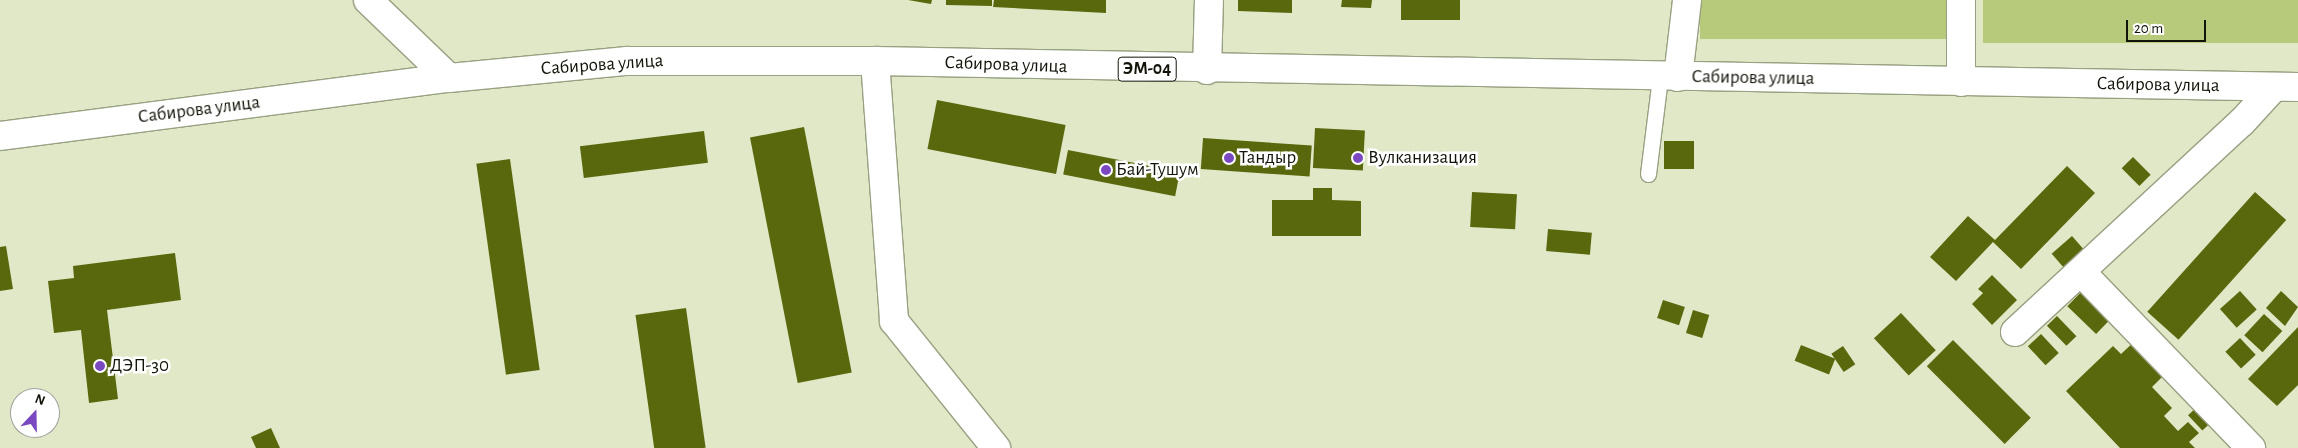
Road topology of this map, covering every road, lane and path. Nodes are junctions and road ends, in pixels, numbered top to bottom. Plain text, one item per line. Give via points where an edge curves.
1 (368, 0) edge
2 (1209, 0) edge
3 (1687, 0) edge
4 (1961, 0) edge
5 (875, 61) junction
6 (1207, 70) junction
7 (1669, 77) junction
8 (449, 78) junction
9 (1962, 82) junction
10 (2286, 87) edge
11 (0, 136) edge
12 (1648, 174) dead end
13 (2081, 272) junction
14 (2015, 332) dead end
15 (996, 448) edge
16 (2251, 448) edge

1 - 8 main road
2 - 6 main road
3 - 7 main road
4 - 9 main road
5 - 6 main road, Сабирова улица / ЭМ-04
5 - 8 main road, Сабирова улица / ЭМ-04 via 627,61
5 - 15 main road via 894,322
6 - 7 main road, Сабирова улица / ЭМ-04
7 - 9 main road, Сабирова улица / ЭМ-04
7 - 12 lane
8 - 11 main road, Сабирова улица / ЭМ-04
9 - 10 main road, Сабирова улица / ЭМ-04
10 - 13 main road
13 - 14 main road
13 - 16 main road

